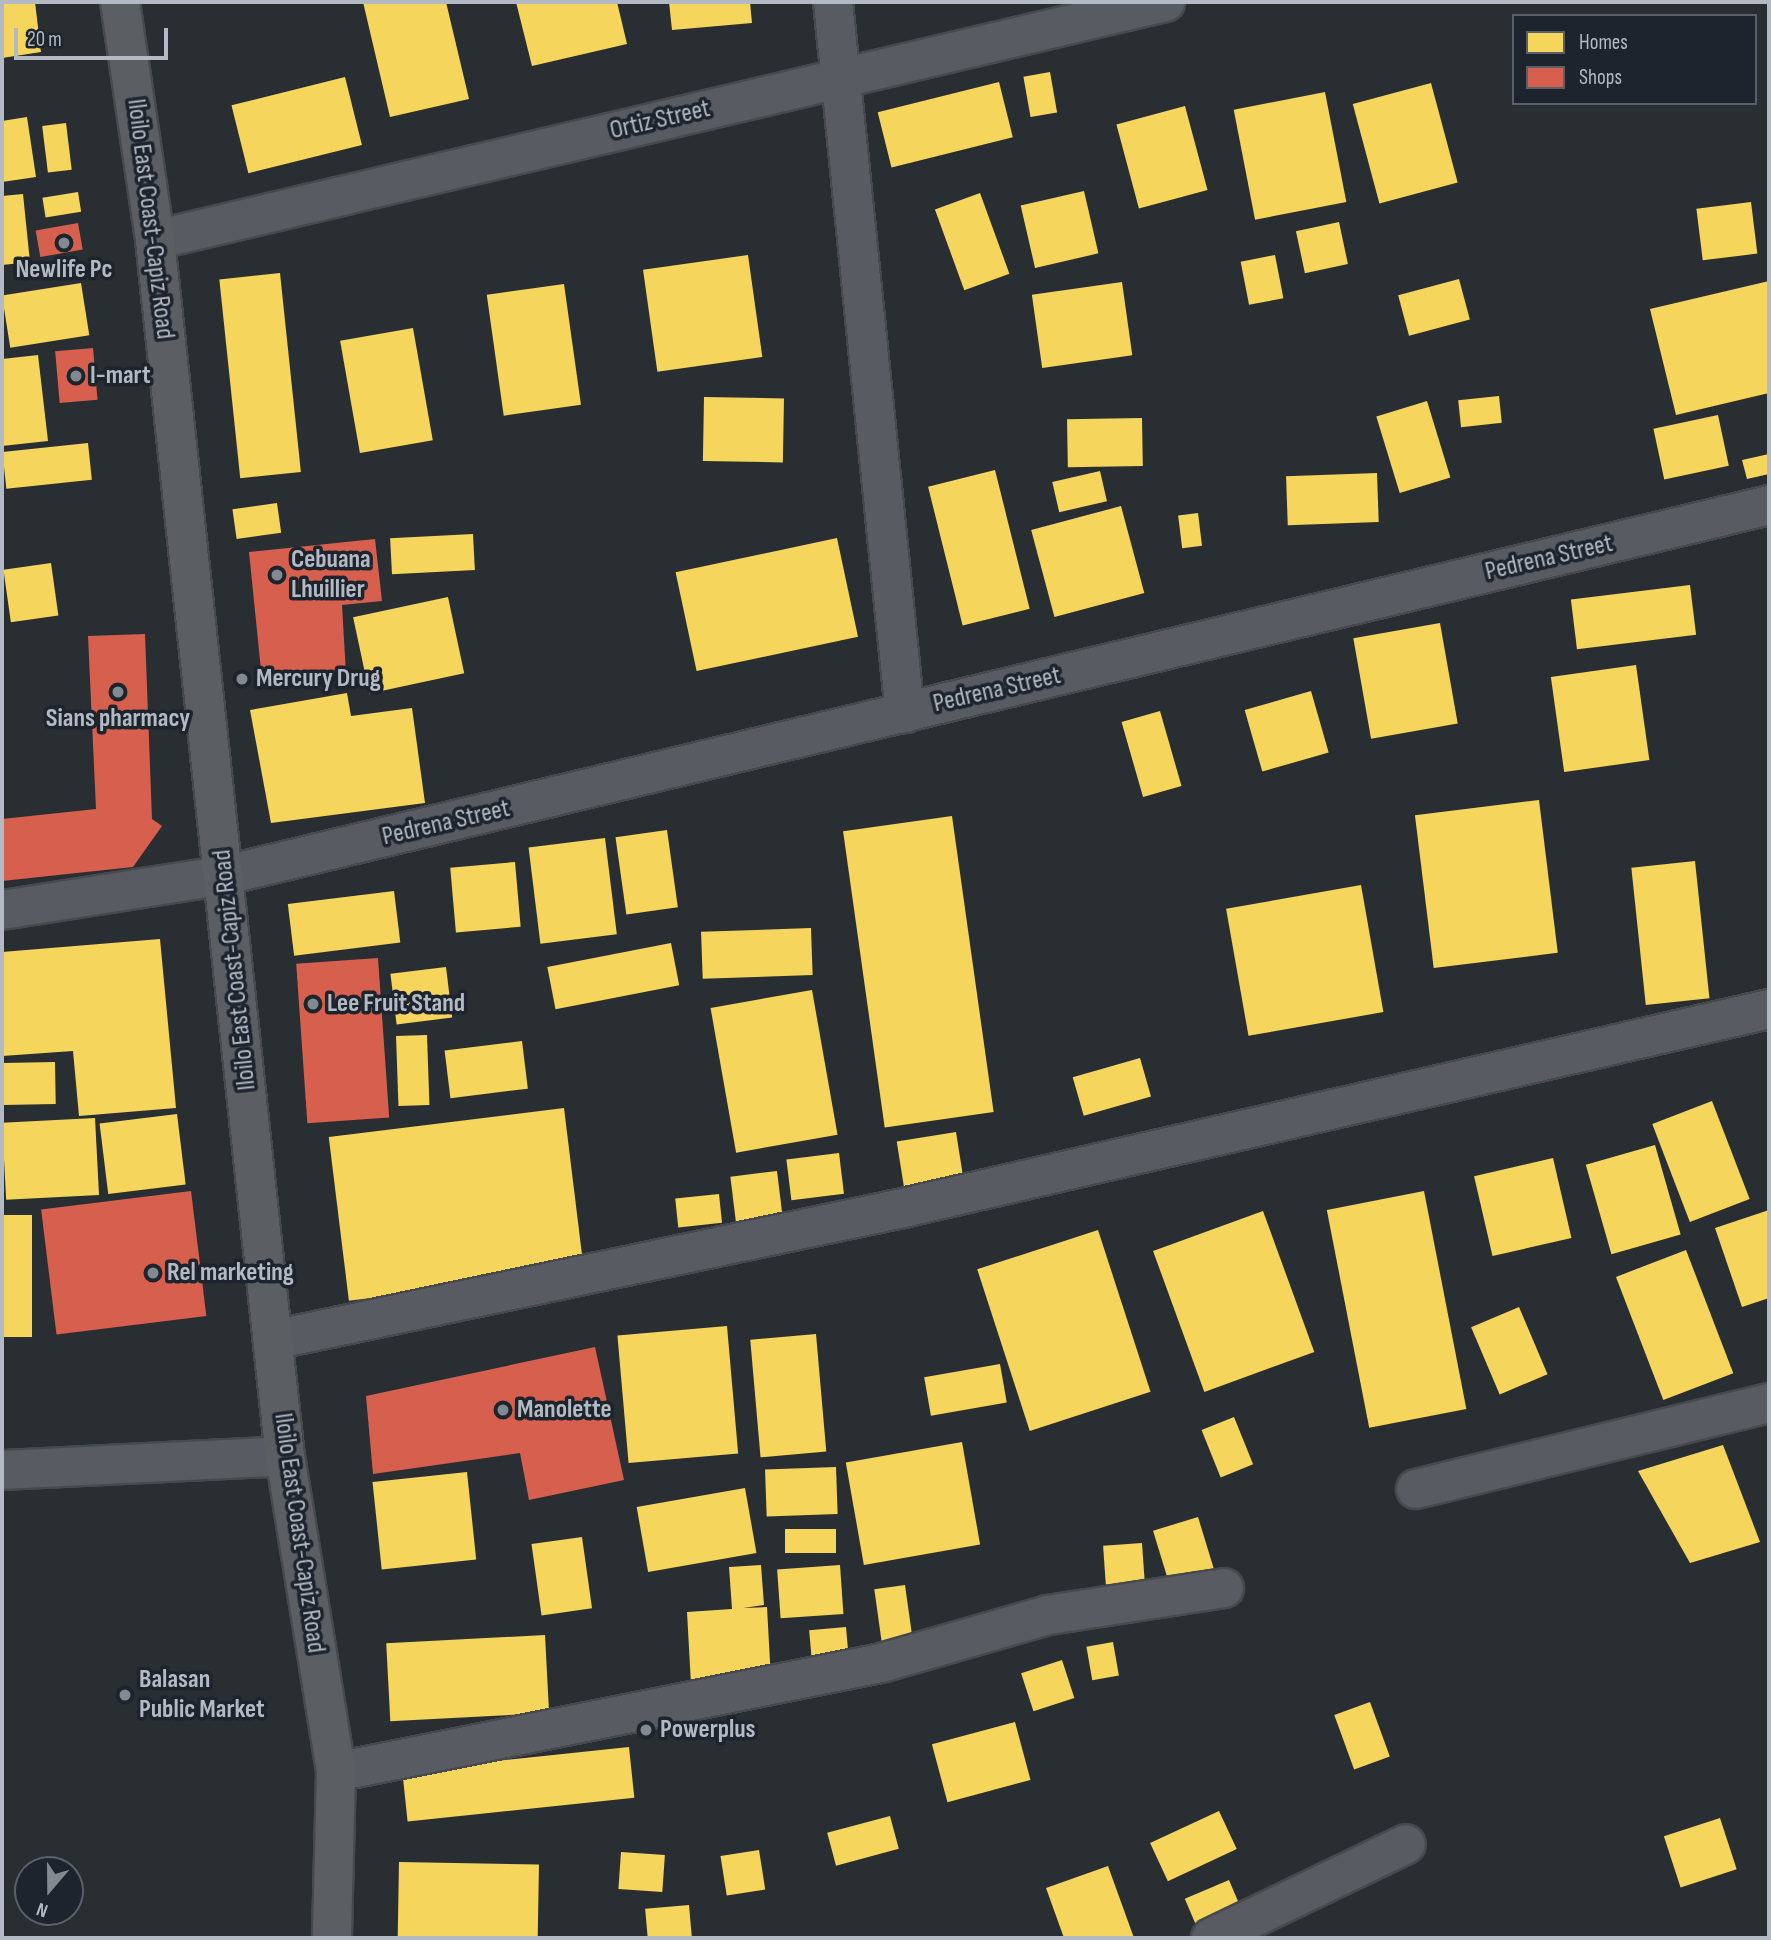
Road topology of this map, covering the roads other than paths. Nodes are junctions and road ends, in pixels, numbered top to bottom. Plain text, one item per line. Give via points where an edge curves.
1 (120, 2) edge
2 (833, 2) edge
3 (1165, 2) edge
4 (841, 76) junction
5 (155, 240) junction
6 (1769, 505) edge
7 (905, 713) junction
8 (226, 876) junction
9 (2, 911) edge
10 (1769, 1009) edge
11 (273, 1340) junction
12 (1769, 1403) edge
13 (285, 1457) junction
14 (2, 1470) edge
15 (1416, 1489) dead end
16 (1224, 1588) dead end
17 (336, 1772) junction
18 (1406, 1844) dead end
19 (332, 1938) edge
20 (1211, 1938) edge

1 - 5 main road, Iloilo East Coast-Capiz Road
2 - 4 street
3 - 4 street, Ortiz Street
4 - 5 street, Ortiz Street
4 - 7 street
5 - 8 main road, Iloilo East Coast-Capiz Road
6 - 7 street, Pedrena Street
7 - 8 street, Pedrena Street
8 - 9 street, Pedrena Street
8 - 11 main road, Iloilo East Coast-Capiz Road
10 - 11 street via 917,1205
11 - 13 main road, Iloilo East Coast-Capiz Road
12 - 15 street
13 - 14 street
13 - 17 main road, Iloilo East Coast-Capiz Road
16 - 17 street via 1048,1615 881,1663
17 - 19 main road, Iloilo East Coast-Capiz Road
18 - 20 street

